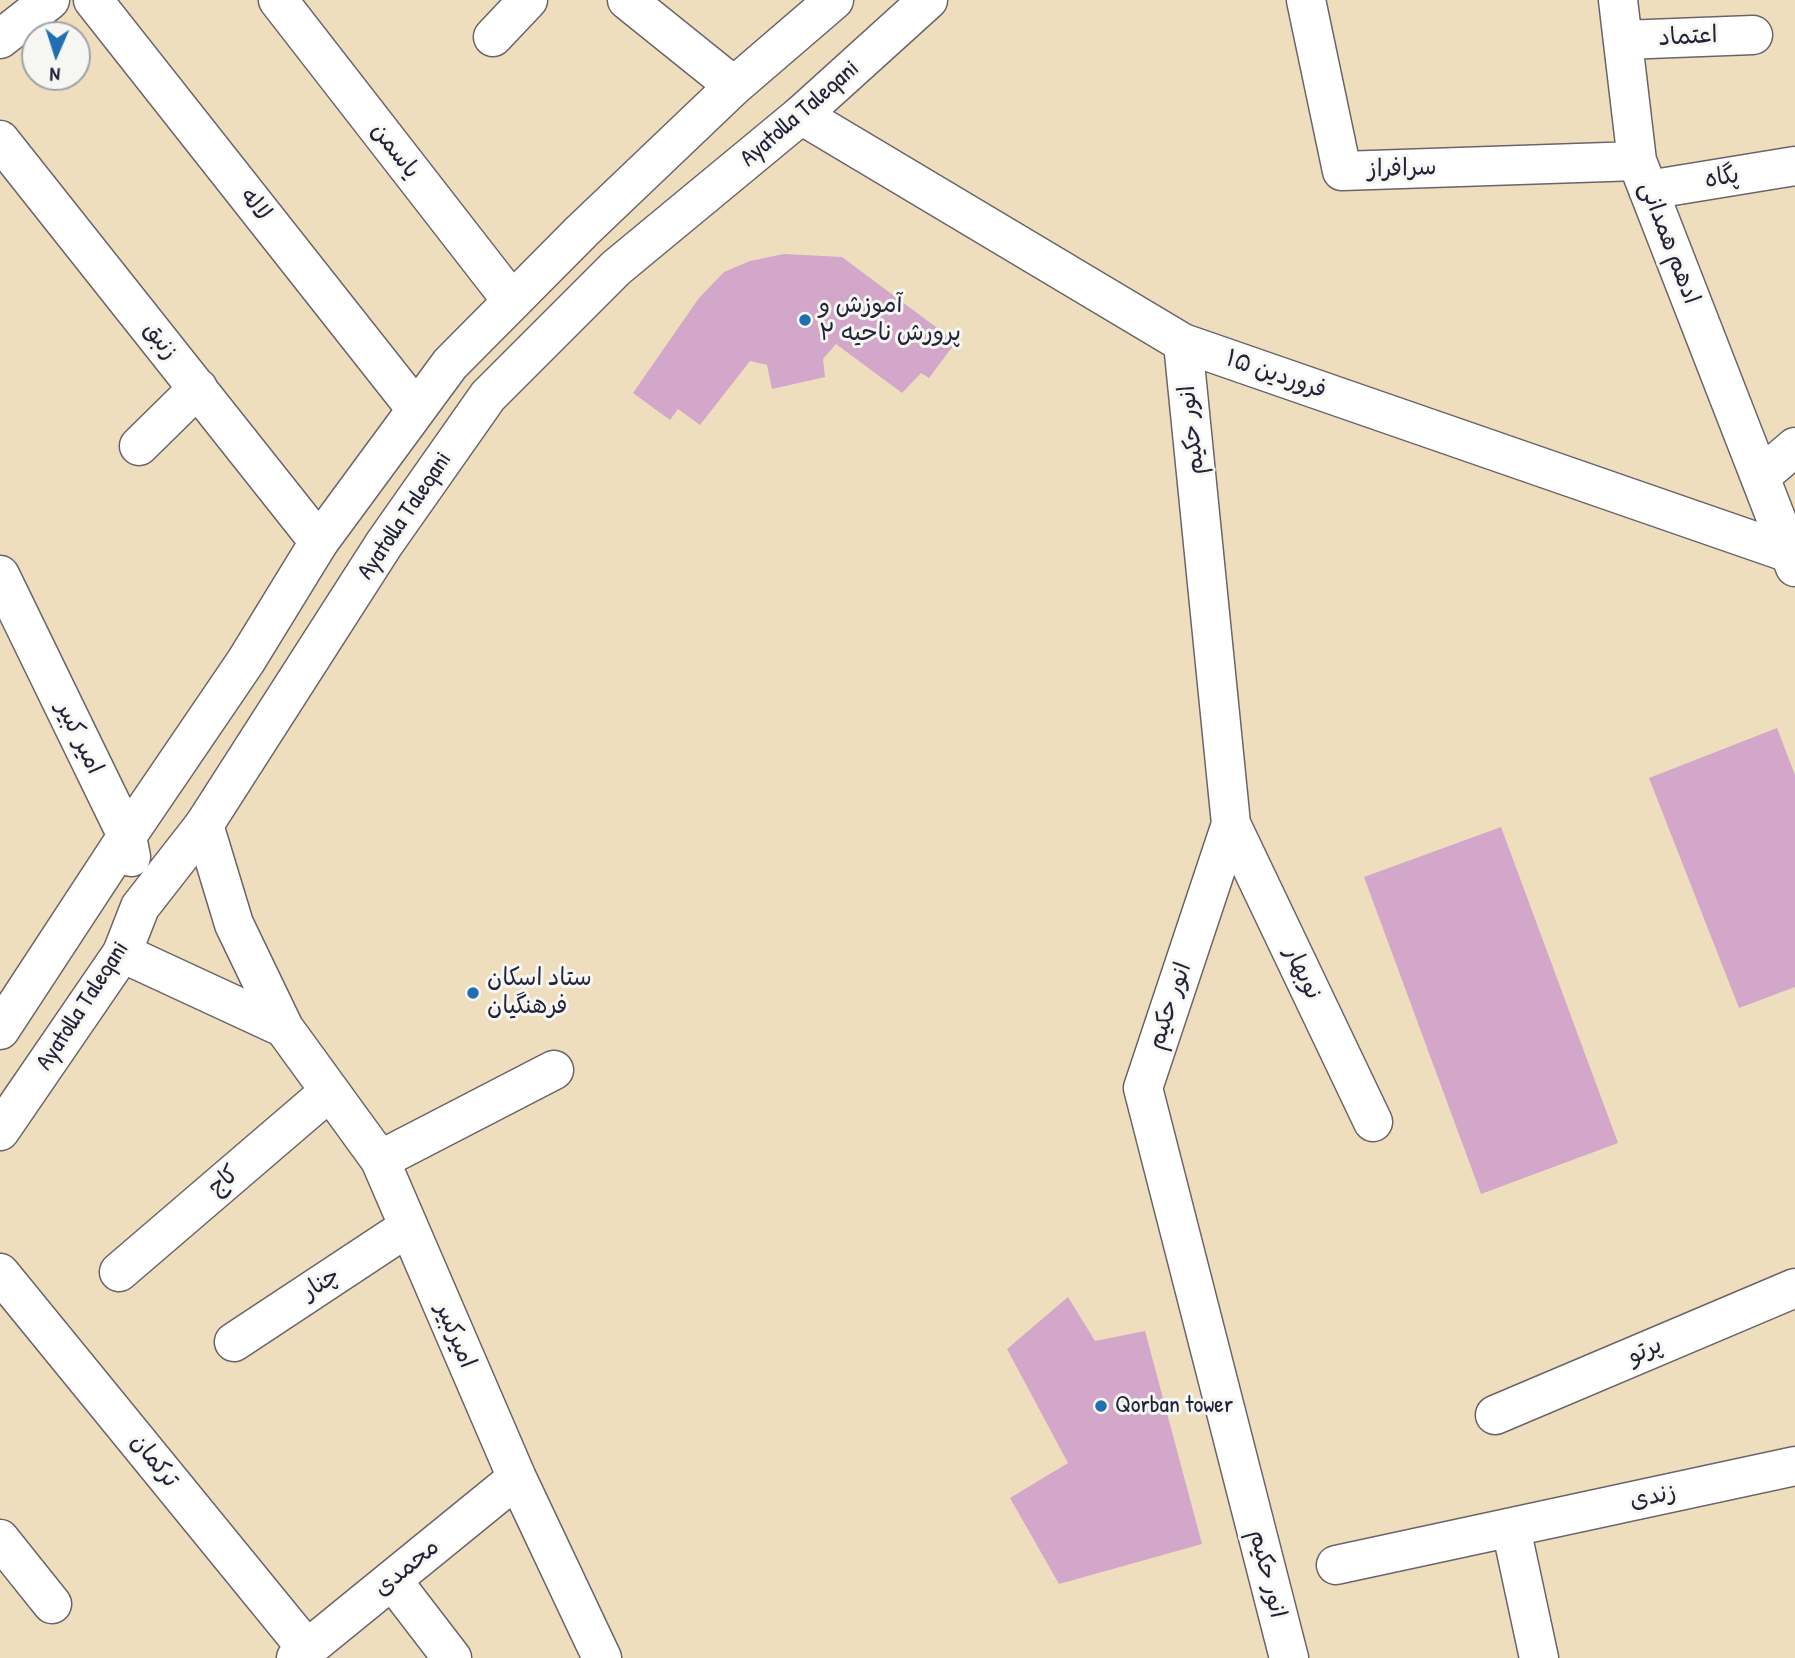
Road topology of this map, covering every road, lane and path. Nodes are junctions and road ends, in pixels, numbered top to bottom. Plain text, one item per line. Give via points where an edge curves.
1 (50, 0) edge
2 (93, 0) edge
3 (278, 0) edge
4 (528, 0) edge
5 (627, 0) edge
6 (834, 0) edge
7 (928, 0) edge
8 (1306, 0) edge
9 (1618, 0) edge
10 (1753, 34) dead end
11 (494, 37) dead end
12 (0, 38) edge
13 (1623, 40) junction
14 (734, 86) junction
15 (802, 115) junction
16 (0, 140) edge
17 (1795, 166) edge
18 (1643, 176) junction
19 (512, 301) junction
20 (1183, 343) junction
21 (198, 388) junction
22 (416, 409) junction
23 (139, 446) dead end
24 (1795, 447) edge
25 (1778, 477) edge
26 (319, 542) junction
27 (1792, 560) edge
28 (0, 575) edge
29 (246, 661) junction
30 (290, 691) junction
31 (1231, 824) junction
32 (204, 825) junction
33 (127, 836) junction
34 (140, 907) junction
35 (122, 953) junction
36 (284, 1028) junction
37 (0, 1030) edge
38 (554, 1070) dead end
39 (330, 1091) junction
40 (1373, 1122) dead end
41 (0, 1131) edge
42 (380, 1160) junction
43 (408, 1227) junction
44 (119, 1272) dead end
45 (0, 1273) edge
46 (1795, 1288) edge
47 (234, 1342) dead end
48 (1495, 1415) dead end
49 (1795, 1466) edge
50 (517, 1478) junction
51 (1511, 1528) junction
52 (0, 1539) edge
53 (1336, 1566) dead end
54 (392, 1580) junction
55 (52, 1604) dead end
56 (302, 1653) edge
57 (452, 1658) edge
58 (602, 1658) edge
59 (1289, 1658) edge
60 (1539, 1658) edge

1 - 12 street
2 - 22 street, لاله
3 - 19 street, یاسمن
4 - 11 street
5 - 14 street
6 - 14 street, Ayatolla Taleqani
7 - 15 street, Ayatolla Taleqani
8 - 18 street, سرافراز via 1342,171
9 - 13 street, ادهم همدانی
10 - 13 street, اعتماد
13 - 18 street, ادهم همدانی
14 - 19 street, Ayatolla Taleqani
15 - 20 street, ۱۵ فروردین
15 - 30 street, Ayatolla Taleqani via 616,268 488,396 384,544
16 - 21 street, زنبق
17 - 18 street, پگاه
18 - 25 street, ادهم همدانی
19 - 22 street, Ayatolla Taleqani via 450,364
20 - 27 street, ۱۵ فروردین
20 - 31 street, انور حکیم
21 - 23 street
21 - 26 street, زنبق
22 - 26 street, Ayatolla Taleqani
24 - 25 street
25 - 27 street, ادهم همدانی
26 - 29 street, Ayatolla Taleqani
28 - 33 street, امیر کبیر
29 - 30 street
29 - 33 street, Ayatolla Taleqani
30 - 32 street, Ayatolla Taleqani
31 - 40 street, نوبهار
31 - 59 street, انور حکیم via 1143,1088
32 - 34 street, Ayatolla Taleqani
32 - 36 street, امیرکبیر via 234,924
33 - 34 street, امیر کبیر
33 - 37 street, Ayatolla Taleqani
34 - 35 street, Ayatolla Taleqani
35 - 36 street
35 - 41 street, Ayatolla Taleqani
36 - 39 street, امیرکبیر
38 - 42 street
39 - 42 street, امیرکبیر
39 - 44 street, کاج
42 - 43 street, امیرکبیر
43 - 47 street, چنار
43 - 50 street, امیرکبیر
45 - 56 street, ترکمان
46 - 48 street, پرتو
49 - 51 street, زندی
50 - 54 street, محمدی
50 - 58 street, امیرکبیر
51 - 53 street, زندی
51 - 60 street
52 - 55 street
54 - 56 street, محمدی
54 - 57 street

